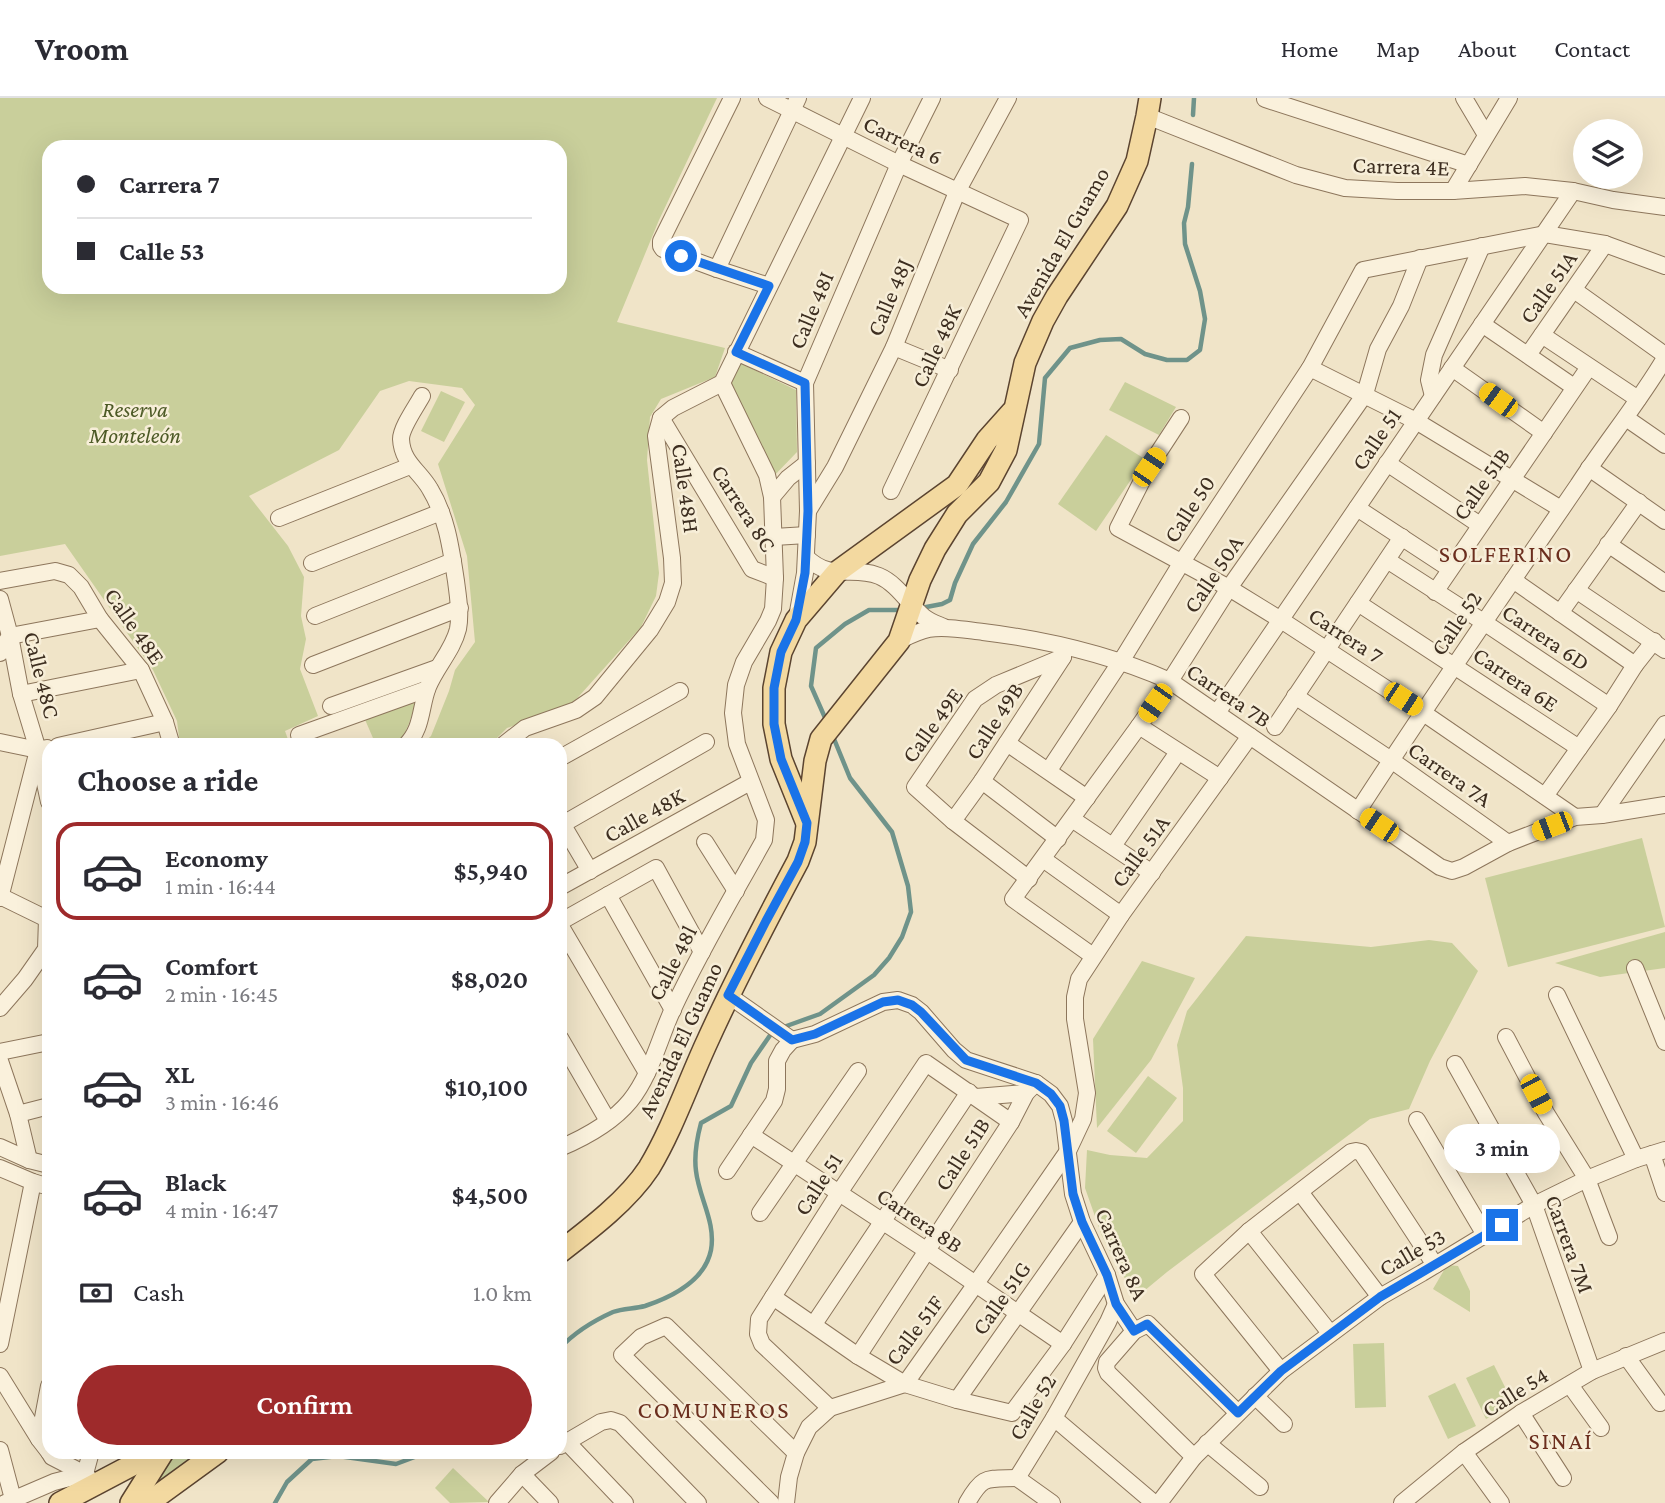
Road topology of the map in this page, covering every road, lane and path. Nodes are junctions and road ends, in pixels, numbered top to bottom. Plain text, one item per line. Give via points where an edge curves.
1 (732, 98) edge
2 (767, 98) edge
3 (862, 98) edge
4 (932, 98) edge
5 (1007, 98) edge
6 (1464, 98) edge
7 (1509, 98) edge
8 (1265, 99) edge
9 (795, 104) edge
10 (1149, 107) edge
11 (1486, 135) junction
12 (843, 136) junction
13 (899, 164) junction
14 (1469, 165) junction
15 (1453, 191) junction
16 (1573, 191) junction
17 (957, 192) junction
18 (1665, 207) edge
19 (1020, 220) joint
20 (1545, 234) junction
21 (1605, 244) junction
22 (1482, 246) junction
23 (1420, 258) junction
24 (1665, 266) edge
25 (717, 269) junction
26 (769, 286) junction
27 (1574, 290) junction
28 (1482, 324) junction
29 (1542, 335) junction
30 (894, 346) junction
31 (736, 352) junction
32 (1528, 355) junction
33 (1663, 365) edge
34 (1589, 367) junction
35 (1310, 368) junction
36 (1452, 368) junction
37 (950, 370) junction
38 (722, 383) junction
39 (805, 383) junction
40 (1574, 387) junction
41 (1365, 394) junction
42 (422, 396) dead end
43 (1433, 396) junction
44 (1638, 399) junction
45 (1014, 410) junction
46 (660, 418) junction
47 (1181, 418) dead end
48 (1626, 418) junction
49 (1416, 421) junction
50 (1544, 433) junction
51 (1665, 445) edge
52 (807, 463) junction
53 (1387, 463) junction
54 (410, 466) junction
55 (1589, 468) junction
56 (1513, 479) junction
57 (891, 491) dead end
58 (772, 497) junction
59 (1639, 502) junction
60 (1357, 508) junction
61 (1561, 509) junction
62 (808, 511) junction
63 (441, 512) junction
64 (279, 518) dead end
65 (1665, 521) edge
66 (1480, 524) junction
67 (807, 535) junction
68 (774, 537) junction
69 (1402, 537) junction
70 (1608, 544) junction
71 (807, 557) junction
72 (1387, 560) junction
73 (453, 561) junction
74 (1182, 562) junction
75 (312, 563) dead end
76 (1450, 569) junction
77 (837, 572) junction
78 (775, 578) junction
79 (1513, 580) junction
80 (0, 581) edge
81 (1665, 583) edge
82 (1229, 588) junction
83 (1576, 590) junction
84 (1435, 592) junction
85 (0, 599) edge
86 (1358, 603) junction
87 (460, 608) junction
88 (917, 609) junction
89 (1560, 613) junction
90 (315, 616) dead end
91 (100, 619) junction
92 (796, 620) junction
93 (1281, 620) junction
94 (1485, 623) junction
95 (950, 629) junction
96 (901, 634) junction
97 (10, 636) junction
98 (1659, 646) edge
99 (1326, 649) junction
100 (1067, 652) junction
101 (0, 653) edge
102 (1120, 661) junction
103 (313, 665) dead end
104 (1635, 665) junction
105 (1455, 666) junction
106 (436, 668) junction
107 (141, 670) junction
108 (1170, 681) junction
109 (427, 689) junction
110 (680, 691) dead end
111 (21, 694) junction
112 (1295, 696) junction
113 (331, 706) dead end
114 (1609, 706) junction
115 (1422, 712) junction
116 (1217, 713) junction
117 (165, 722) junction
118 (1665, 724) edge
119 (1139, 726) junction
120 (1275, 727) dead end
121 (299, 735) dead end
122 (1250, 736) junction
123 (94, 738) edge
124 (170, 738) edge
125 (412, 738) edge
126 (514, 738) edge
127 (0, 742) edge
128 (706, 742) dead end
129 (1007, 743) junction
130 (42, 746) edge
131 (1579, 748) junction
132 (42, 749) edge
133 (42, 752) edge
134 (1178, 752) junction
135 (567, 754) edge
136 (781, 759) junction
137 (1391, 760) junction
138 (815, 761) junction
139 (1049, 771) junction
140 (1220, 778) junction
141 (982, 781) junction
142 (750, 782) junction
143 (1545, 796) junction
144 (1087, 797) junction
145 (1665, 805) edge
146 (1358, 811) junction
147 (1602, 815) junction
148 (1575, 817) junction
149 (567, 819) edge
150 (1072, 819) junction
151 (953, 821) junction
152 (807, 823) junction
153 (567, 832) edge
154 (1058, 839) junction
155 (705, 842) dead end
156 (1508, 843) junction
157 (1113, 846) junction
158 (1043, 859) junction
159 (590, 871) junction
160 (1152, 873) junction
161 (1029, 879) junction
162 (567, 883) edge
163 (736, 891) junction
164 (608, 895) junction
165 (0, 897) edge
166 (42, 914) edge
167 (1121, 915) junction
168 (567, 919) edge
169 (567, 951) edge
170 (702, 952) junction
171 (42, 955) edge
172 (1093, 956) junction
173 (1635, 968) dead end
174 (728, 995) junction
175 (1558, 995) dead end
176 (0, 1008) edge
177 (673, 1010) junction
178 (787, 1037) junction
179 (1506, 1037) dead end
180 (1665, 1042) edge
181 (42, 1043) edge
182 (567, 1050) edge
183 (0, 1052) edge
184 (0, 1061) edge
185 (1455, 1064) dead end
186 (858, 1072) dead end
187 (647, 1073) junction
188 (3, 1082) edge
189 (1031, 1088) junction
190 (973, 1095) junction
191 (42, 1108) edge
192 (18, 1114) junction
193 (1417, 1120) dead end
194 (608, 1121) junction
195 (1011, 1122) junction
196 (751, 1135) junction
197 (567, 1145) edge
198 (0, 1147) edge
199 (1068, 1151) junction
200 (1651, 1154) edge
201 (29, 1160) junction
202 (42, 1163) edge
203 (794, 1163) junction
204 (0, 1168) edge
205 (727, 1171) dead end
206 (1587, 1179) junction
207 (41, 1184) edge
208 (1300, 1192) junction
209 (839, 1193) junction
210 (1665, 1193) edge
211 (1534, 1205) junction
212 (760, 1213) dead end
213 (881, 1222) junction
214 (1082, 1222) junction
215 (1249, 1231) junction
216 (1485, 1235) junction
217 (1609, 1237) dead end
218 (567, 1246) edge
219 (926, 1250) junction
220 (1435, 1265) junction
221 (1107, 1275) junction
222 (975, 1285) junction
223 (773, 1297) junction
224 (1380, 1297) junction
225 (1116, 1304) junction
226 (1018, 1313) junction
227 (814, 1324) junction
228 (1141, 1328) junction
229 (1330, 1333) junction
230 (1665, 1341) edge
231 (0, 1344) edge
232 (1063, 1344) junction
233 (858, 1356) junction
234 (1626, 1356) junction
235 (1281, 1371) junction
236 (1592, 1371) junction
237 (0, 1376) edge
238 (905, 1384) junction
239 (1570, 1385) junction
240 (1255, 1396) junction
241 (957, 1400) junction
242 (1660, 1403) dead end
243 (830, 1408) junction
244 (1238, 1413) junction
245 (1521, 1413) junction
246 (1055, 1418) junction
247 (42, 1420) edge
248 (1284, 1424) dead end
249 (1601, 1428) dead end
250 (38, 1439) junction
251 (567, 1441) edge
252 (1207, 1443) junction
253 (42, 1444) edge
254 (567, 1447) edge
255 (0, 1450) edge
256 (1464, 1452) junction
257 (796, 1453) junction
258 (1194, 1457) junction
259 (51, 1459) edge
260 (57, 1459) edge
261 (92, 1459) edge
262 (144, 1459) edge
263 (159, 1459) edge
264 (208, 1459) edge
265 (542, 1459) edge
266 (522, 1474) junction
267 (1017, 1478) junction
268 (1563, 1478) dead end
269 (54, 1482) junction
270 (94, 1487) edge
271 (1260, 1487) dead end
272 (1032, 1497) edge
273 (9, 1501) edge
274 (1164, 1501) edge
275 (1409, 1501) edge
276 (60, 1503) edge
277 (131, 1503) edge
278 (148, 1503) edge
279 (497, 1503) edge
280 (550, 1503) edge
281 (625, 1503) edge
282 (698, 1503) edge
283 (771, 1503) edge
284 (786, 1503) edge
285 (967, 1503) edge
286 (1052, 1503) edge
287 (1501, 1503) edge

1 - 25 street via 660,246
2 - 9 street, Carrera 6
3 - 12 street
4 - 13 street, Calle 48I
5 - 17 street, Calle 48J
6 - 11 street
7 - 11 street
8 - 14 street
9 - 12 street, Carrera 6
9 - 25 street
10 - 15 street, Carrera 4E via 1296,176 1345,188
10 - 45 main road, Avenida El Guamo via 1137,161 1117,206 1043,321 1025,363
11 - 14 street
12 - 13 street, Carrera 6
12 - 26 street
13 - 17 street, Carrera 6
13 - 39 street, Calle 48I
14 - 15 street
15 - 16 street, Carrera 4E via 1525,186
16 - 18 street, Carrera 4E
16 - 20 street, Calle 51
17 - 19 street, Carrera 6
17 - 30 street, Calle 48J
19 - 37 street, Calle 48K
20 - 21 street
20 - 22 street
20 - 28 street, Calle 51
21 - 24 street
21 - 27 street, Calle 51A
22 - 23 street
22 - 43 street via 1434,355 1429,380
23 - 35 street, Calle 50 via 1363,270
23 - 41 street, Calle 50A via 1378,349
25 - 26 street
26 - 31 street
27 - 29 street, Calle 51A
27 - 33 street
28 - 32 street
28 - 36 street, Calle 51
29 - 32 street, Calle 51A
29 - 34 street
30 - 37 street
30 - 62 street, Calle 48J via 835,467
31 - 38 street
31 - 39 street
32 - 40 street
33 - 44 street, Calle 52
34 - 40 street, Calle 51B
34 - 44 street
35 - 41 street
35 - 74 street, Calle 50
36 - 43 street, Calle 51
36 - 50 street
37 - 57 street, Calle 48K
38 - 46 street, Calle 48H
38 - 58 street via 767,475
39 - 52 street, Calle 48I
40 - 50 street, Calle 51B
41 - 49 street
41 - 82 street, Calle 50A
42 - 54 street via 401,435
43 - 49 street, Calle 51
44 - 48 street, Calle 52
45 - 77 main road, Avenida El Guamo via 957,485
45 - 88 main road, Avenida El Guamo via 1006,450 989,482 957,514 934,549 920,580
46 - 78 street, Carrera 8C via 752,569
46 - 126 street, Calle 48H via 656,436 673,583 667,602 650,631 595,697 576,710 525,728
47 - 74 street, Carrera 7 via 1118,528
48 - 51 street
48 - 55 street, Calle 52
49 - 53 street, Calle 51
49 - 56 street
50 - 56 street, Calle 51B
52 - 58 street
52 - 62 street, Calle 48I
53 - 60 street, Calle 51
53 - 66 street
54 - 63 street via 430,488
54 - 64 street
55 - 59 street
55 - 61 street, Calle 52
56 - 61 street
56 - 66 street, Calle 51B
58 - 68 street
59 - 65 street
59 - 70 street
60 - 69 street
60 - 93 street, Calle 51
61 - 79 street, Calle 52
62 - 67 street, Calle 48I
63 - 73 street
63 - 75 street
66 - 76 street, Calle 51B
67 - 68 street
67 - 71 street, Calle 48I
68 - 78 street
69 - 72 street
69 - 76 street
70 - 81 street
70 - 83 street
71 - 77 street
71 - 92 street, Calle 48I
72 - 84 street, Carrera 6D
72 - 86 street
73 - 87 street
73 - 90 street
74 - 82 street, Carrera 7
74 - 102 street, Calle 50
76 - 84 street, Calle 51B
77 - 88 street, Carrera 7B via 882,577
77 - 92 main road, Avenida El Guamo
78 - 142 street via 773,609 736,685 737,744
79 - 89 street
79 - 94 street, Calle 52
80 - 91 street, Calle 48E via 55,571 69,575
82 - 93 street, Carrera 7
82 - 108 street, Calle 50A
83 - 89 street
83 - 98 street
84 - 94 street, Carrera 6D
85 - 97 street, Calle 48C
86 - 99 street
86 - 105 street, Carrera 6E
87 - 103 street
87 - 106 street via 458,630
88 - 95 street, Carrera 7B via 930,621
88 - 96 main road, Avenida El Guamo
89 - 104 street
91 - 97 street
91 - 107 street, Calle 48E
92 - 136 main road, Avenida El Guamo via 781,652 774,688 774,724
93 - 99 street, Carrera 7
93 - 116 street, Calle 51
94 - 105 street, Calle 52
94 - 114 street, Carrera 6D
95 - 96 street, Carrera 7B
95 - 100 street, Carrera 7B via 1015,636
96 - 138 main road, Avenida El Guamo via 821,739
97 - 101 street
97 - 111 street, Calle 48C
98 - 104 street
99 - 112 street
99 - 115 street, Carrera 7
100 - 102 street, Carrera 7B
100 - 129 street, Calle 49B
100 - 151 street, Calle 49E via 975,699 915,788
102 - 108 street, Carrera 7B
102 - 139 street, Calle 50
104 - 114 street
105 - 115 street, Calle 52
105 - 131 street, Carrera 6E
106 - 109 street
106 - 113 street
107 - 111 street
107 - 117 street, Calle 48E
108 - 116 street, Carrera 7B
108 - 119 street, Calle 50A
109 - 121 street
109 - 125 street via 421,721
110 - 135 street
111 - 130 street, Calle 48C
112 - 120 street
112 - 137 street, Carrera 7A
114 - 131 street
115 - 137 street, Calle 52
115 - 143 street, Carrera 7
116 - 122 street, Carrera 7B
117 - 123 street
117 - 124 street, Calle 48E
118 - 147 street
119 - 134 street
119 - 144 street, Calle 50A
122 - 140 street, Calle 51A
122 - 146 street, Carrera 7B
127 - 132 street
128 - 149 street
129 - 139 street
129 - 141 street, Calle 49B
131 - 143 street
133 - 165 street
134 - 140 street
134 - 157 street
136 - 138 main road via 798,767
136 - 152 main road, Avenida El Guamo
137 - 146 street, Calle 52
137 - 156 street, Carrera 7A
138 - 152 main road, Avenida El Guamo
139 - 144 street
140 - 160 street, Calle 51A
141 - 151 street, Calle 49B
141 - 154 street
142 - 159 street, Calle 48K
142 - 163 street, Calle 48l via 766,820 764,840
143 - 148 street, Carrera 7
144 - 150 street, Calle 50A
145 - 147 street
146 - 156 street, Carrera 7B via 1452,871
147 - 148 street
148 - 156 street
150 - 154 street, Calle 50A
150 - 157 street
151 - 161 street
152 - 174 main road, Avenida El Guamo via 798,862
153 - 159 street
154 - 158 street, Calle 50A
155 - 163 street
157 - 160 street
158 - 161 street, Calle 50A
158 - 167 street
159 - 162 street, Calle 48K
160 - 167 street, Calle 51A
161 - 172 street, Calle 50A via 1013,899
163 - 170 street, Calle 48l
164 - 168 street
164 - 170 street via 656,868
164 - 177 street
165 - 166 street
167 - 172 street, Calle 51A
169 - 187 street
170 - 177 street, Calle 48l
171 - 176 street
172 - 199 street, Calle 51A via 1079,979 1075,998 1087,1093 1083,1119
173 - 180 street
174 - 178 street
174 - 218 main road, Avenida El Guamo via 648,1169 619,1202
175 - 200 street
177 - 187 street, Calle 48l
178 - 189 street via 815,1034 883,1002 898,1000 921,1012 966,1060
178 - 196 street via 777,1061 774,1101
179 - 206 street
181 - 183 street
182 - 194 street
184 - 188 street
185 - 211 street, Carrera 7M
186 - 203 street
187 - 194 street, Calle 48l via 630,1101
188 - 192 street
189 - 190 street
189 - 195 street, Calle 51B
189 - 199 street, Carrera 8A via 1051,1094 1060,1106
190 - 195 street
190 - 209 street, Calle 51 via 926,1063
190 - 213 street
191 - 192 street
192 - 201 street
193 - 216 street
194 - 197 street
195 - 219 street, Calle 51B
196 - 203 street, Carrera 8B
196 - 205 street
198 - 201 street
199 - 214 street, Carrera 8A
199 - 222 street, Calle 51F
200 - 206 street, Calle 53
200 - 210 street
201 - 202 street
203 - 209 street, Carrera 8B
203 - 212 street
204 - 207 street
206 - 211 street, Calle 53
206 - 217 street
207 - 231 street
208 - 215 street
208 - 220 street via 1351,1152 1361,1152
208 - 224 street
209 - 213 street, Carrera 8B
209 - 223 street, Calle 51
211 - 216 street, Calle 53
211 - 236 street, Carrera 7M
213 - 219 street, Carrera 8B
213 - 227 street
214 - 221 street, Carrera 8A
214 - 226 street, Calle 51G
215 - 229 street
215 - 235 street via 1203,1275
216 - 220 street, Calle 53
219 - 222 street, Carrera 8B
219 - 233 street, Calle 51B
220 - 224 street, Calle 53
221 - 225 street, Carrera 8A
221 - 232 street
222 - 226 street, Carrera 8B
222 - 238 street, Calle 51F
223 - 227 street
223 - 243 street, Calle 51 via 759,1319 762,1344
224 - 229 street, Calle 53
225 - 228 street, Carrera 8A
225 - 246 street, Calle 52
226 - 232 street, Carrera 8B
226 - 241 street, Calle 51G
227 - 233 street
228 - 244 street, Carrera 8A
228 - 258 street via 1107,1362 1108,1373
229 - 235 street, Calle 53
230 - 234 street, Calle 54
232 - 241 street via 1012,1413
233 - 238 street
234 - 236 street, Calle 54
234 - 242 street
235 - 240 street, Calle 53
236 - 239 street, Calle 54
237 - 250 street
238 - 241 street
238 - 243 street, Calle 51F
239 - 245 street, Calle 54
239 - 249 street
240 - 244 street, Calle 53
240 - 248 street
243 - 257 street, Calle 51F via 809,1427
244 - 252 street, Calle 53
245 - 256 street, Calle 54
245 - 268 street
246 - 267 street, Calle 52
246 - 274 street
247 - 250 street
250 - 253 street
251 - 282 street via 601,1422 620,1423
252 - 258 street, Calle 53
252 - 271 street
254 - 281 street
255 - 273 street
256 - 275 street, Calle 54
256 - 287 street
257 - 283 street via 666,1326 641,1337 622,1355
257 - 284 street, Calle 51F
258 - 274 street, Calle 53
259 - 269 street
260 - 270 street
261 - 270 street
262 - 270 main road
263 - 277 main road
264 - 278 main road
265 - 266 street
266 - 279 street
266 - 280 street
267 - 272 street
267 - 285 street via 986,1480 977,1485
269 - 270 street
269 - 273 street
270 - 276 main road
272 - 286 street

